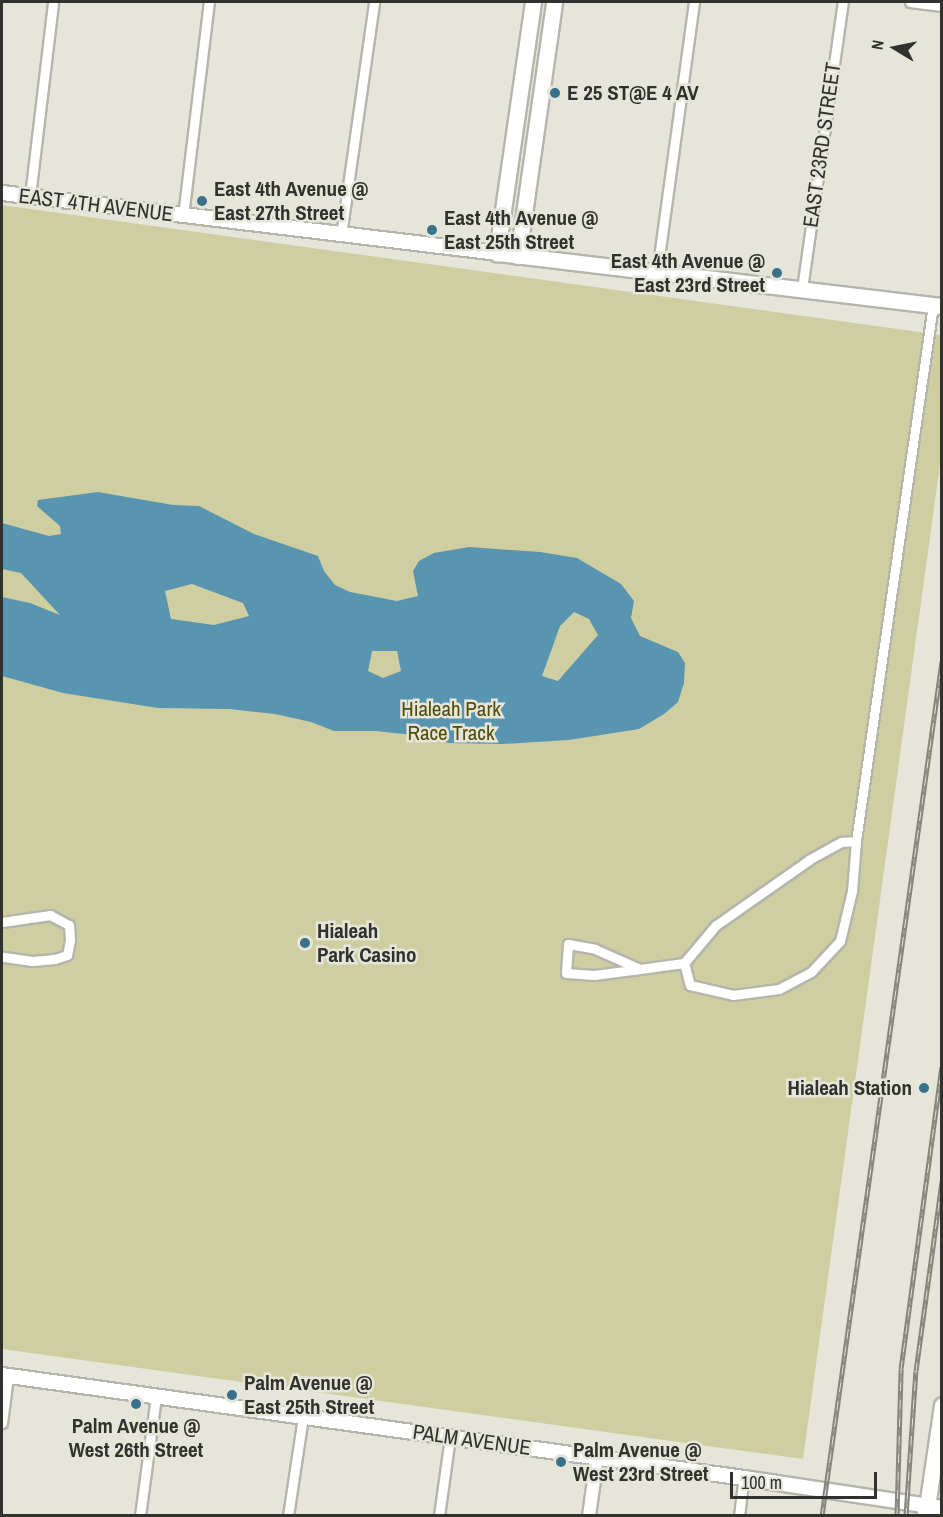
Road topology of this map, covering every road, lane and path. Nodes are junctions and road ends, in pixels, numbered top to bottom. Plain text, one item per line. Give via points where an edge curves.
1 (53, 2) edge
2 (209, 2) edge
3 (374, 2) edge
4 (533, 2) edge
5 (554, 2) edge
6 (694, 2) edge
7 (843, 2) edge
8 (910, 2) edge
9 (942, 6) edge
10 (2, 193) edge
11 (30, 196) junction
12 (183, 216) junction
13 (341, 235) junction
14 (497, 253) junction
15 (518, 256) junction
16 (657, 272) junction
17 (802, 289) junction
18 (937, 306) edge
19 (856, 841) junction
20 (2, 922) edge
21 (2, 957) edge
22 (684, 963) junction
23 (640, 969) junction
24 (5, 1375) edge
25 (156, 1396) junction
26 (942, 1405) edge
27 (303, 1417) junction
28 (2, 1423) edge
29 (450, 1437) junction
30 (597, 1458) junction
31 (744, 1478) junction
32 (931, 1512) edge
33 (140, 1515) edge
34 (288, 1515) edge
35 (439, 1515) edge
36 (589, 1515) edge
37 (739, 1515) edge

1 - 11 street
2 - 12 street
3 - 13 street
4 - 14 main road
5 - 15 main road
6 - 16 street
7 - 17 street, EAST 23RD STREET
8 - 9 street
10 - 11 main road, EAST 4TH AVENUE
11 - 12 main road, EAST 4TH AVENUE
12 - 13 main road, EAST 4TH AVENUE
13 - 14 main road, EAST 4TH AVENUE
14 - 15 main road, EAST 4TH AVENUE
15 - 16 main road, EAST 4TH AVENUE
16 - 17 main road, EAST 4TH AVENUE
17 - 18 main road, EAST 4TH AVENUE
18 - 19 street
19 - 22 street via 841,842 754,897 716,925
19 - 22 street via 852,891 840,941 811,972 779,989 733,995 690,985
20 - 21 street via 50,915 69,925 70,940 67,955 55,959
22 - 23 street
23 - 23 street via 594,975 566,973 568,944 595,949
24 - 25 main road, PALM AVENUE
24 - 28 street
25 - 27 main road, PALM AVENUE
25 - 33 street
26 - 32 main road
27 - 29 main road, PALM AVENUE
27 - 34 street
29 - 30 main road, PALM AVENUE
29 - 35 street
30 - 31 main road, PALM AVENUE
30 - 36 street
31 - 32 main road, PALM AVENUE
31 - 37 street

